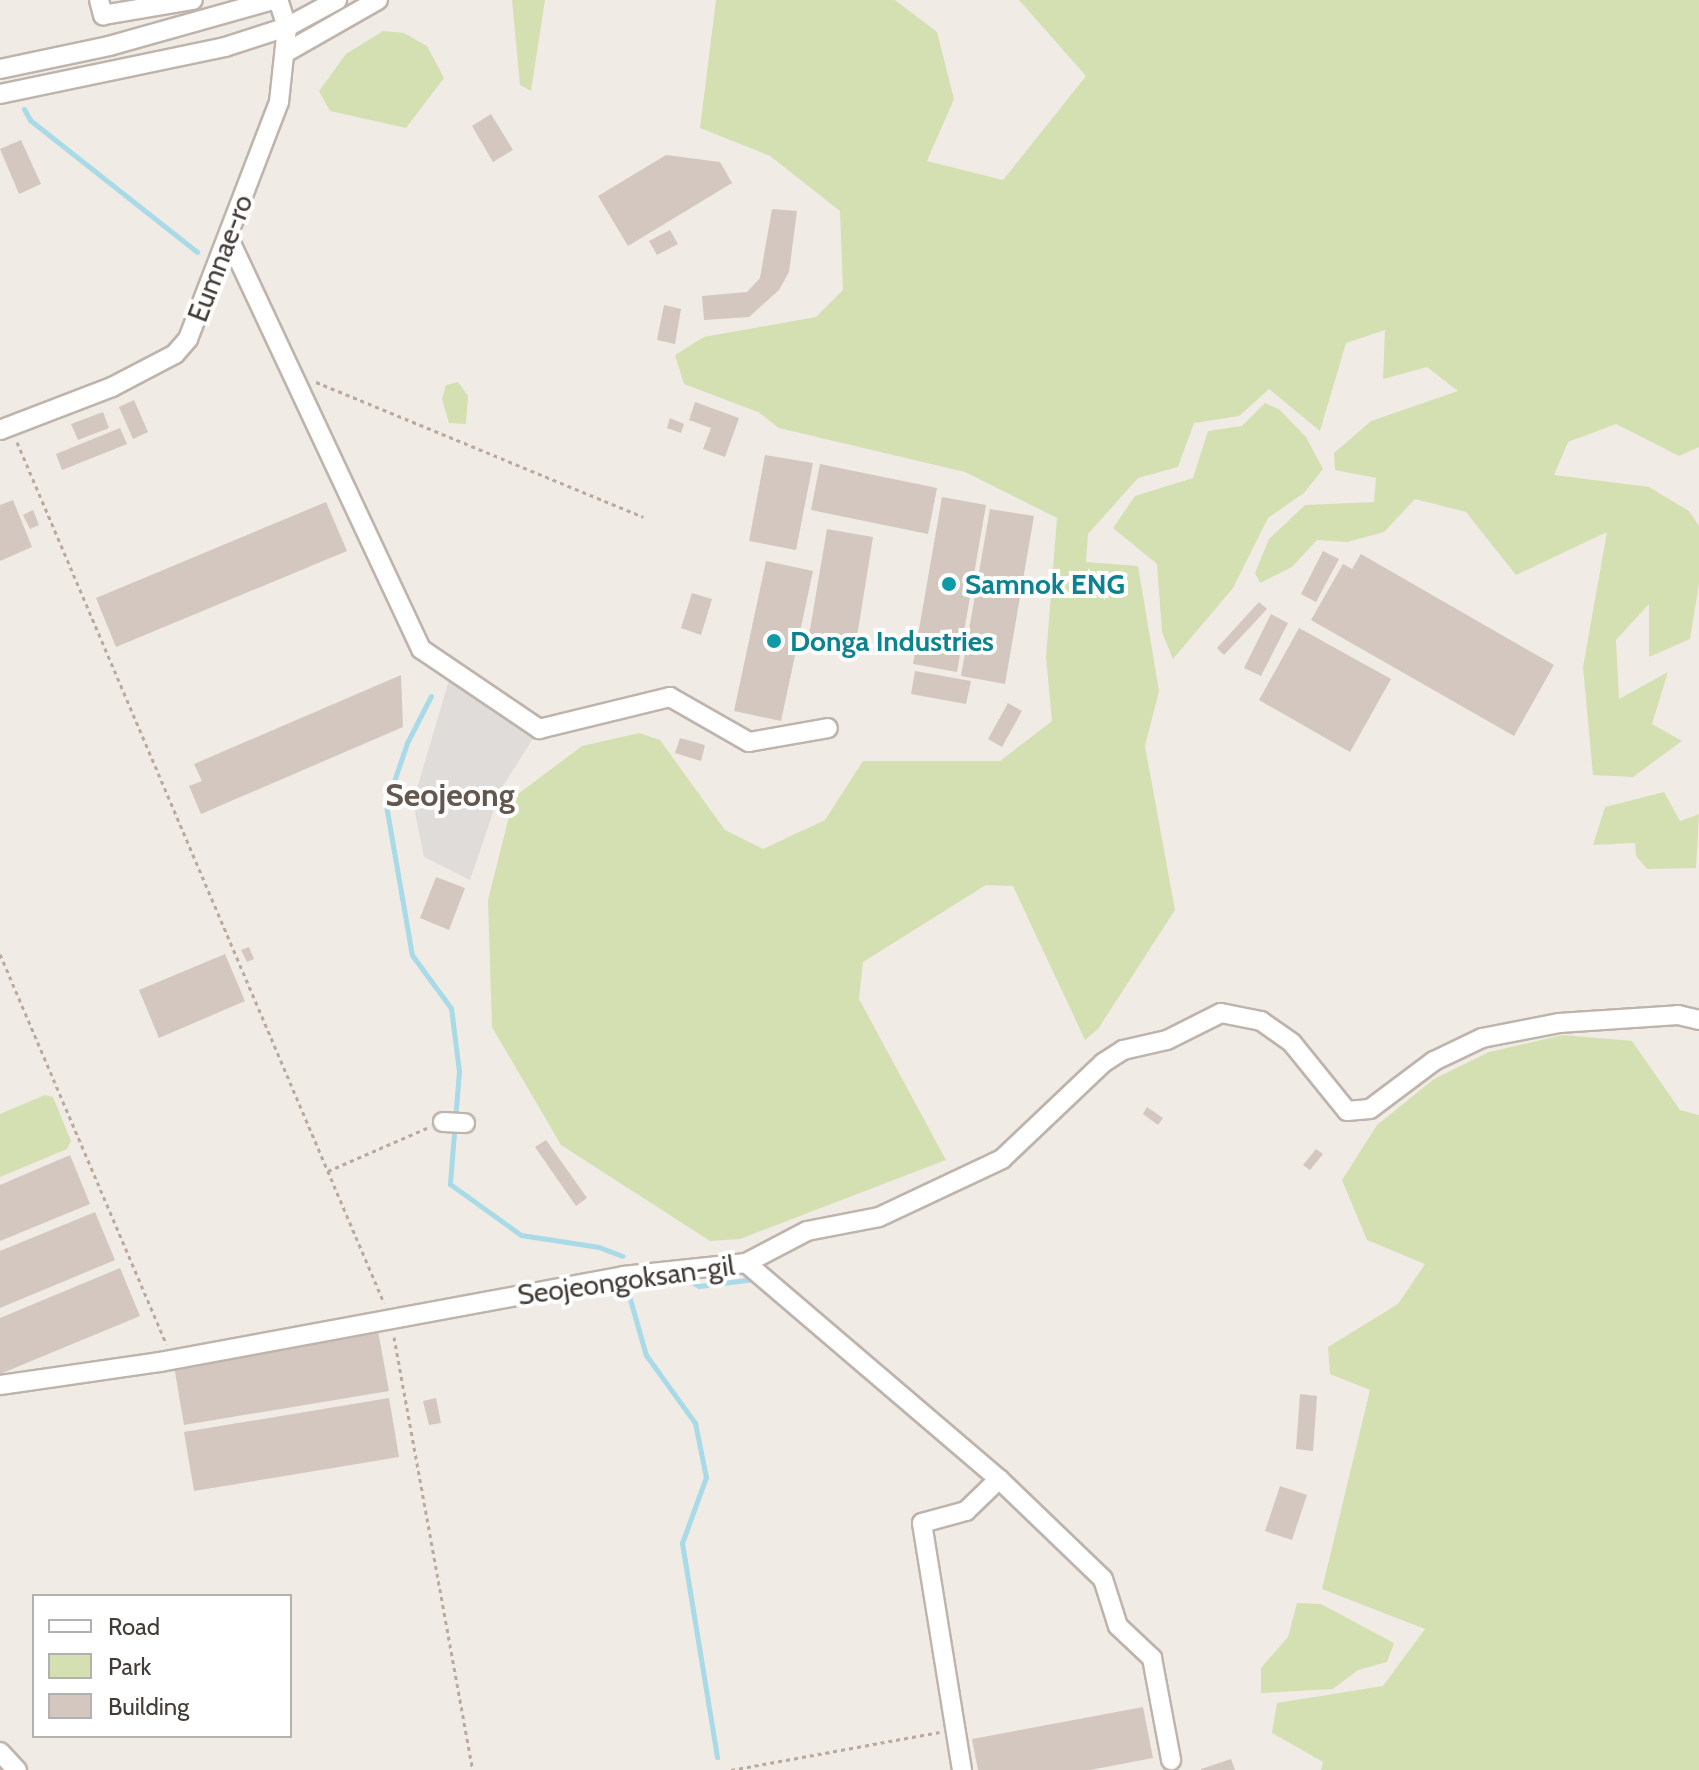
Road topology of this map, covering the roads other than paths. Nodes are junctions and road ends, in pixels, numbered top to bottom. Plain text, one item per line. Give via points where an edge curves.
1 (99, 0) edge
2 (193, 0) edge
3 (276, 0) edge
4 (337, 0) edge
5 (378, 0) edge
6 (287, 27) junction
7 (285, 53) junction
8 (0, 69) edge
9 (0, 94) edge
10 (229, 239) junction
11 (5, 428) edge
12 (828, 728) dead end
13 (1699, 1020) edge
14 (443, 1122) road end
15 (465, 1123) dead end
16 (746, 1263) junction
17 (0, 1385) edge
18 (999, 1479) junction
19 (0, 1752) edge
20 (1171, 1760) dead end
21 (17, 1770) edge
22 (962, 1770) edge

1 - 2 street via 103,15
3 - 6 street
3 - 8 street via 109,46
4 - 6 street
5 - 7 street
6 - 7 street, Eumnae-ro
6 - 9 street via 176,60
7 - 10 street, Eumnae-ro via 279,102
10 - 11 street, Eumnae-ro via 203,310 175,354 112,387
10 - 12 street via 421,649 539,729 670,697 749,742
13 - 16 street, Seojeongoksan-gil via 1678,1015 1559,1023 1482,1038 1434,1061 1370,1109 1347,1111 1292,1043 1261,1021 1221,1013 1167,1040 1123,1050 1103,1063 1002,1159 879,1217 807,1231
14 - 15 street
16 - 17 street, Seojeongoksan-gil via 623,1276 173,1359
16 - 18 street
18 - 20 street via 1103,1579 1118,1626 1152,1658
18 - 22 street via 966,1511 922,1523
19 - 21 street

